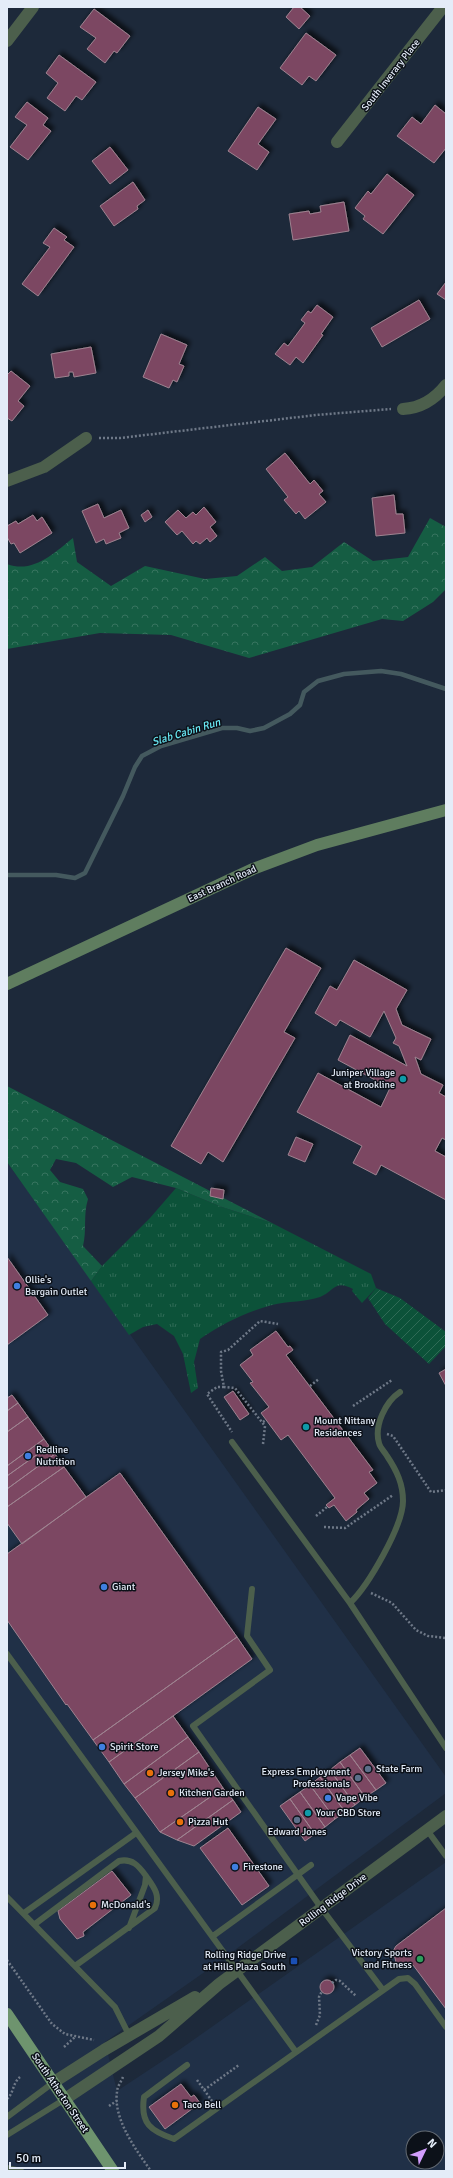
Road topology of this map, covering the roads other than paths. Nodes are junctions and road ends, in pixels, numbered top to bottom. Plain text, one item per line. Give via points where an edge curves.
1 (33, 7) edge
2 (443, 7) edge
3 (7, 41) edge
4 (337, 142) dead end
5 (446, 385) edge
6 (403, 409) road end
7 (86, 438) road end
8 (7, 481) edge
9 (446, 810) edge
10 (7, 984) edge
11 (400, 1392) dead end
12 (232, 1442) road end
13 (252, 1589) dead end
14 (350, 1603) junction
15 (7, 1654) edge
16 (446, 1748) edge
17 (446, 1816) edge
18 (427, 1830) junction
19 (136, 1833) junction
20 (446, 1856) edge
21 (311, 1864) dead end
22 (298, 1874) junction
23 (146, 1876) junction
24 (7, 1897) edge
25 (322, 1909) junction
26 (24, 1913) junction
27 (34, 1924) junction
28 (128, 1928) junction
29 (213, 1936) junction
30 (75, 1966) junction
31 (238, 1970) junction
32 (219, 1984) junction
33 (383, 1990) junction
34 (7, 2014) edge
35 (446, 2027) edge
36 (129, 2035) junction
37 (296, 2052) junction
38 (186, 2065) dead end
39 (54, 2082) junction
40 (65, 2099) junction
41 (7, 2117) edge
42 (7, 2136) edge
43 (7, 2168) edge
44 (21, 2171) edge
45 (113, 2171) edge

1 - 3 street
2 - 4 street, South Inverary Place
5 - 6 street via 439,394 422,405
7 - 8 street via 44,467
9 - 10 main road, East Branch Road via 317,845 253,869
11 - 14 lane via 390,1400 381,1419 379,1444 399,1476 403,1493 402,1511 393,1534 366,1584
12 - 14 lane
13 - 22 lane via 246,1636 270,1670 193,1726
14 - 16 lane
15 - 19 lane
17 - 18 street, Rolling Ridge Drive
18 - 20 lane
18 - 25 street, Rolling Ridge Drive
19 - 26 lane
19 - 29 lane
21 - 22 lane
22 - 25 lane
22 - 29 lane
23 - 27 lane via 135,1863 119,1861
23 - 28 lane
23 - 28 lane via 157,1893 157,1904 153,1910
24 - 26 lane
25 - 31 street, Rolling Ridge Drive
25 - 33 lane
26 - 27 lane
27 - 30 lane
28 - 30 lane
29 - 31 lane
30 - 36 lane via 118,2011
31 - 32 street, Rolling Ridge Drive
31 - 37 lane
32 - 36 street, Rolling Ridge Drive
32 - 40 street, Rolling Ridge Drive via 159,2036
33 - 35 lane via 400,1979 408,1978
33 - 37 lane
34 - 39 main road, South Atherton Street
36 - 39 street, Rolling Ridge Drive
37 - 38 lane via 174,2138 150,2128 143,2118 144,2097
39 - 40 main road, South Atherton Street
39 - 41 lane
40 - 42 lane
40 - 45 main road, South Atherton Street
43 - 44 lane

